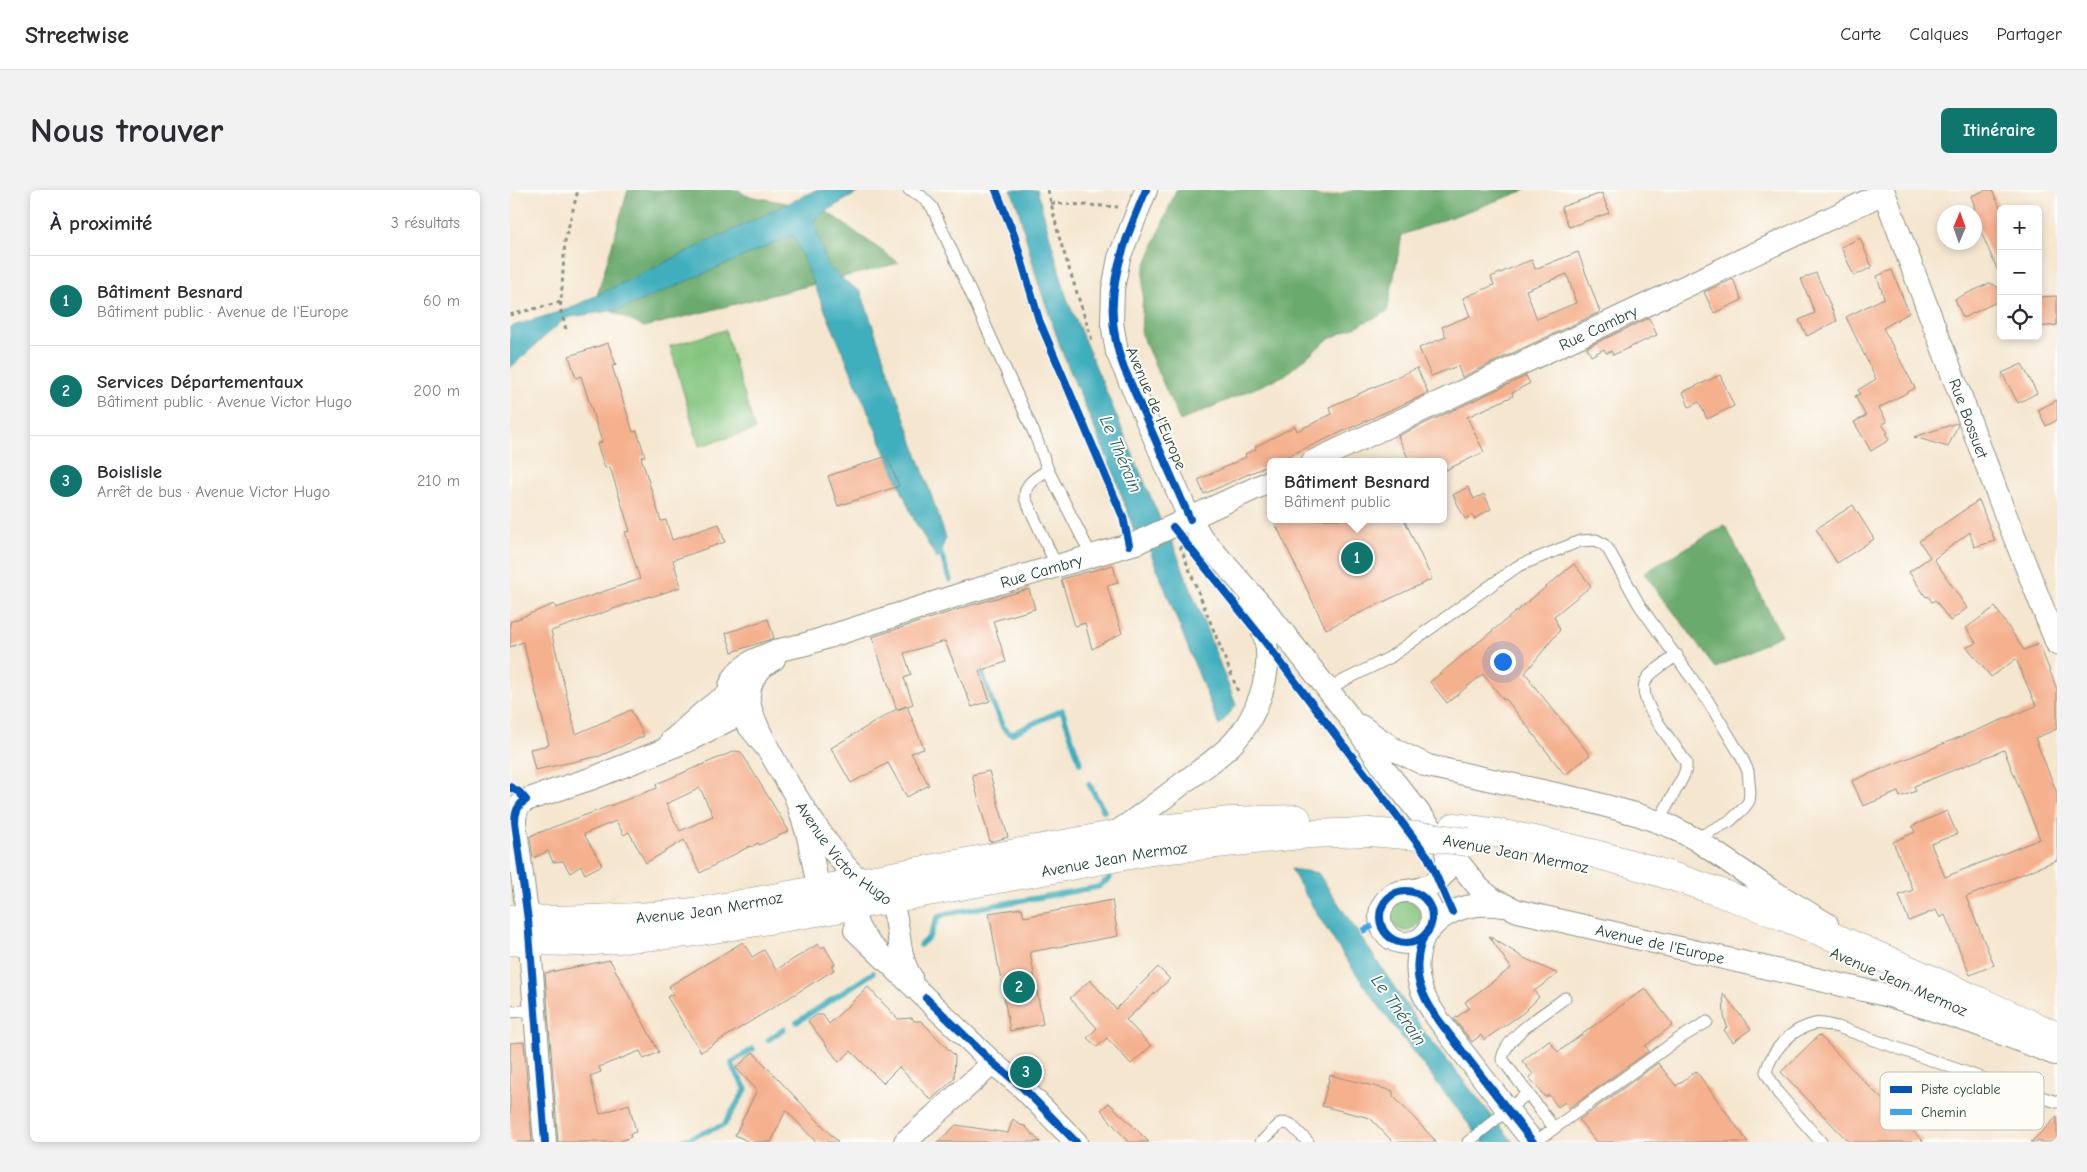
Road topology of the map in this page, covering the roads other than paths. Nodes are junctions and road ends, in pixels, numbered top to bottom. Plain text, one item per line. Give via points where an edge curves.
1 (909, 190) edge
2 (1883, 191) edge
3 (1142, 199) edge
4 (1320, 458) edge
5 (1048, 470) junction
6 (1267, 483) edge
7 (1182, 523) junction
8 (1092, 556) junction
9 (1057, 567) junction
10 (1239, 579) junction
11 (2057, 644) edge
12 (1677, 655) junction
13 (1327, 689) junction
14 (742, 704) junction
15 (1347, 714) junction
16 (1438, 768) junction
17 (794, 792) junction
18 (518, 798) edge
19 (1416, 808) junction
20 (1658, 822) junction
21 (1368, 826) junction
22 (1113, 835) junction
23 (1456, 839) junction
24 (1695, 839) junction
25 (1407, 891) junction
26 (859, 894) junction
27 (1504, 906) junction
28 (519, 931) edge
29 (1427, 933) junction
30 (1931, 980) junction
31 (926, 998) junction
32 (1565, 998) dead end
33 (534, 1010) junction
34 (510, 1012) edge
35 (1707, 1022) dead end
36 (2056, 1048) edge
37 (993, 1064) junction
38 (1965, 1072) edge
39 (1528, 1093) junction
40 (2044, 1098) edge
41 (2057, 1102) edge
42 (1503, 1113) junction
43 (1554, 1128) junction
44 (1470, 1140) edge
45 (545, 1142) edge
46 (905, 1142) edge
47 (1076, 1142) edge
48 (1261, 1142) edge
49 (1308, 1142) edge
50 (1534, 1142) edge
51 (1821, 1142) edge

1 - 5 lane via 920,195 932,207
2 - 4 street, Rue Cambry
2 - 11 street, Rue Bossuet
3 - 7 street, Avenue de l'Europe via 1123,244 1116,272 1112,305 1115,338
5 - 8 lane
5 - 9 lane via 1024,492
6 - 7 street, Rue Cambry
7 - 8 street, Rue Cambry via 1136,543
7 - 10 street, Avenue de l'Europe via 1201,536
8 - 9 street, Rue Cambry
9 - 14 street, Rue Cambry via 806,644 762,668
10 - 13 street, Avenue de l'Europe
10 - 22 street via 1260,622 1267,657 1264,684 1249,720 1237,739 1215,759
12 - 13 lane via 1640,606 1608,549 1596,540 1588,540 1571,543 1518,566 1399,651
12 - 20 lane via 1649,677 1644,692 1649,708 1682,756 1686,769
12 - 24 lane via 1741,756 1750,783 1749,801 1744,808 1730,822
13 - 15 street, Avenue de l'Europe
14 - 17 street, Avenue Victor Hugo
14 - 18 street via 711,706 672,740 635,761 594,778
15 - 16 street, Avenue de l'Europe via 1397,751
15 - 19 street, Avenue de l'Europe via 1380,764
16 - 19 street via 1417,786
16 - 20 street, Avenue de l'Europe via 1588,801
17 - 26 street, Avenue Victor Hugo
17 - 26 street, Avenue Victor Hugo via 811,848
18 - 28 street via 515,815
19 - 23 street, Avenue de l'Europe
20 - 24 street, Avenue de l'Europe
21 - 22 main road, Avenue Jean Mermoz via 1247,820
21 - 23 main road, Avenue Jean Mermoz, bridge
21 - 26 main road, Avenue Jean Mermoz via 1151,851
22 - 26 main road, Avenue Jean Mermoz
23 - 25 street via 1439,879 1428,888
23 - 27 street, Avenue de l'Europe via 1479,888
23 - 30 main road, Avenue Jean Mermoz via 1516,836 1664,873 1772,912
23 - 36 main road, Avenue Jean Mermoz via 1580,864 1719,906
24 - 30 street, Avenue de l'Europe via 1806,912
25 - 29 street via 1420,895 1429,904 1432,917
25 - 29 street via 1394,894 1384,902 1379,914 1381,928 1400,944 1413,943
26 - 28 main road, Avenue Jean Mermoz
26 - 28 main road, Avenue Jean Mermoz via 689,933 582,942
26 - 31 street, Avenue Victor Hugo
26 - 31 street, Avenue Victor Hugo via 867,940
27 - 29 street via 1482,904 1465,907 1440,919
27 - 36 street, Avenue de l'Europe via 1890,996
28 - 33 street
29 - 42 street via 1420,946 1418,974 1421,988 1442,1025
30 - 36 main road, Avenue Jean Mermoz
31 - 37 street, Avenue Victor Hugo
32 - 39 lane via 1514,1036 1504,1051 1502,1059
33 - 34 lane
33 - 45 street
35 - 43 lane
37 - 46 street
37 - 47 street, Avenue Victor Hugo via 1022,1087
38 - 51 lane via 1838,1027 1815,1024 1787,1037 1769,1059 1766,1072 1778,1093
39 - 42 lane
39 - 43 lane
40 - 41 lane
42 - 44 lane
42 - 50 street
43 - 50 lane
48 - 49 lane via 1281,1123 1290,1124

